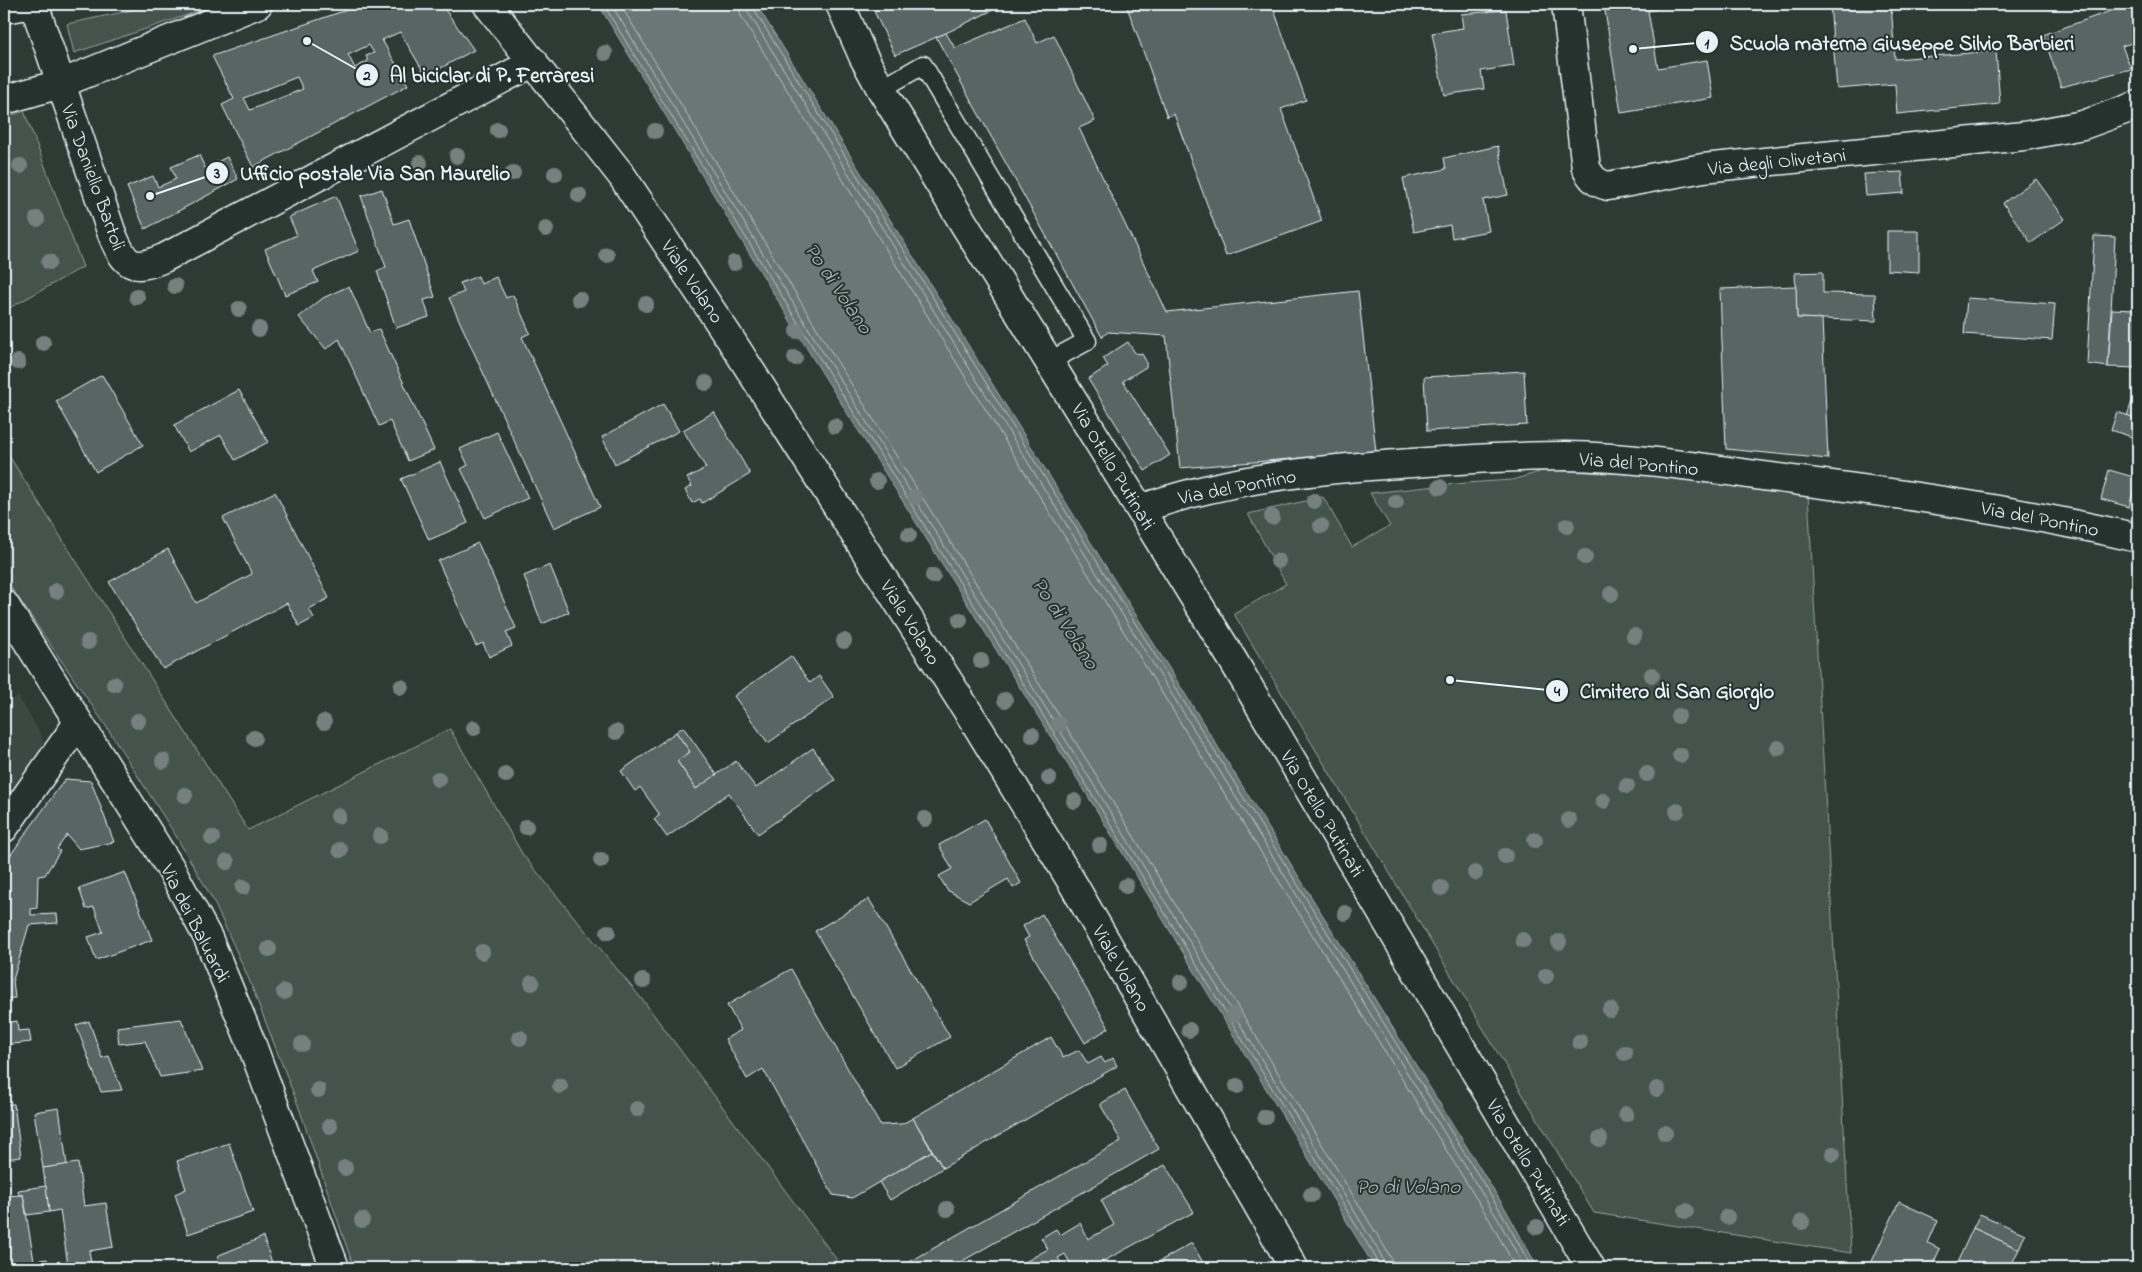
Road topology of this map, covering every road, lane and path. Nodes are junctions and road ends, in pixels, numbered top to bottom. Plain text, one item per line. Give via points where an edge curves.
1 (34, 4) edge
2 (258, 4) edge
3 (487, 4) edge
4 (1566, 4) edge
5 (4, 8) edge
6 (843, 9) edge
7 (534, 62) junction
8 (60, 84) junction
9 (881, 90) junction
10 (4, 100) edge
11 (2138, 105) edge
12 (1050, 361) junction
13 (1140, 509) junction
14 (2138, 538) edge
15 (4, 604) edge
16 (78, 723) junction
17 (4, 828) edge
18 (335, 1268) edge
19 (1294, 1268) edge
20 (1591, 1268) edge

1 - 5 street
1 - 8 street
2 - 8 street
3 - 7 street, Viale Volano
4 - 11 street, Via degli Olivetani via 1586,168 1597,183 1608,186 1703,168 2024,136 2083,125
6 - 9 street, Via Otello Putinati
7 - 8 street, Via Daniello Bartoli via 164,258 136,266 121,255
7 - 19 street, Viale Volano via 622,176 692,280 979,729 1073,884
8 - 10 street
9 - 12 street, Via Otello Putinati
9 - 12 lane via 923,65 1087,341
12 - 13 street, Via Otello Putinati
13 - 14 street, Via del Pontino via 1210,488 1335,468 1567,456 1652,462 1910,495 2014,512
13 - 20 street, Via Otello Putinati via 1244,679
15 - 16 street, Via dei Baluardi
16 - 17 street
16 - 18 street, Via dei Baluardi via 171,869 208,938

